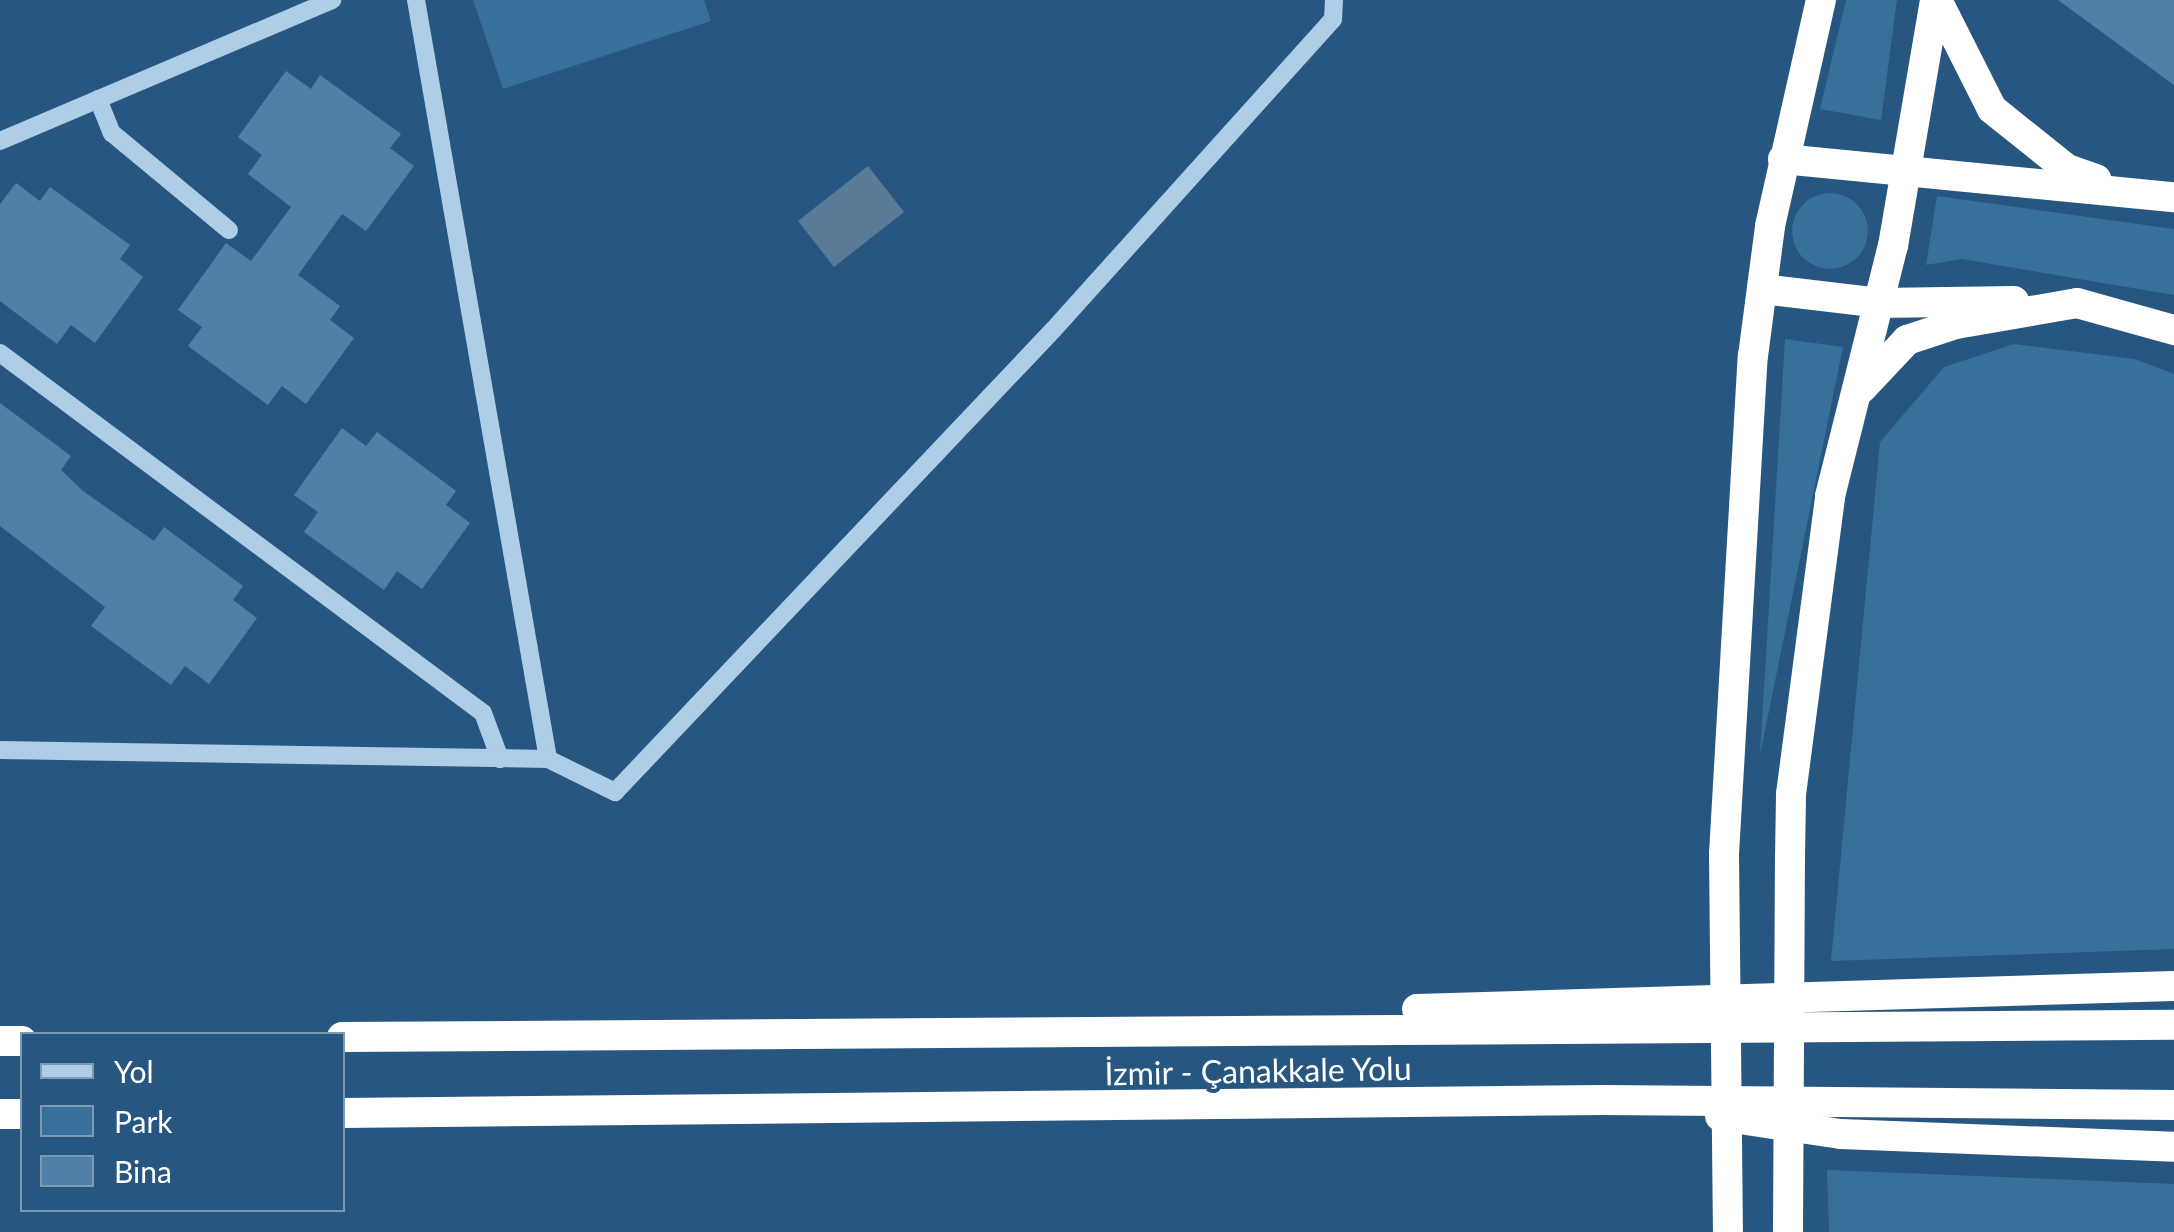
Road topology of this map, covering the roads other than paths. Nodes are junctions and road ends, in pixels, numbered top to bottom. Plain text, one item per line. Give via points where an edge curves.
1 (332, 0) edge
2 (416, 0) edge
3 (1334, 0) edge
4 (1821, 0) edge
5 (1936, 0) edge
6 (98, 99) junction
7 (0, 141) edge
8 (1783, 159) junction
9 (1903, 174) junction
10 (2127, 189) junction
11 (2174, 197) edge
12 (229, 230) dead end
13 (1762, 289) junction
14 (2078, 302) junction
15 (1879, 303) junction
16 (2174, 330) edge
17 (0, 353) edge
18 (1860, 390) junction
19 (0, 750) edge
20 (500, 758) junction
21 (548, 759) junction
22 (2174, 986) edge
23 (2174, 1025) edge
24 (1160, 1027) junction
25 (345, 1037) edge
26 (1603, 1100) junction
27 (2174, 1105) edge
28 (345, 1113) edge
29 (2174, 1148) edge
30 (1728, 1232) edge
31 (1788, 1232) edge

1 - 6 street
2 - 21 street
3 - 21 street via 1333,19 1067,314 615,792
4 - 8 highway
5 - 9 highway
5 - 10 highway via 1992,108 2066,169
6 - 7 street
6 - 12 street via 112,132
8 - 9 highway
8 - 13 highway
9 - 10 highway
9 - 15 highway
10 - 11 highway
13 - 15 highway
13 - 30 highway, bridge via 1724,854
14 - 15 highway
14 - 16 highway
14 - 18 highway via 1907,340
15 - 18 highway
17 - 20 street via 483,713
18 - 31 highway, bridge via 1830,496 1790,794
19 - 20 street
20 - 21 street
22 - 24 highway via 1463,1006
23 - 24 highway, İzmir - Çanakkale Yolu
24 - 25 highway, İzmir - Çanakkale Yolu
26 - 27 highway, İzmir - Çanakkale Yolu
26 - 28 highway, İzmir - Çanakkale Yolu
26 - 29 highway via 1841,1134

